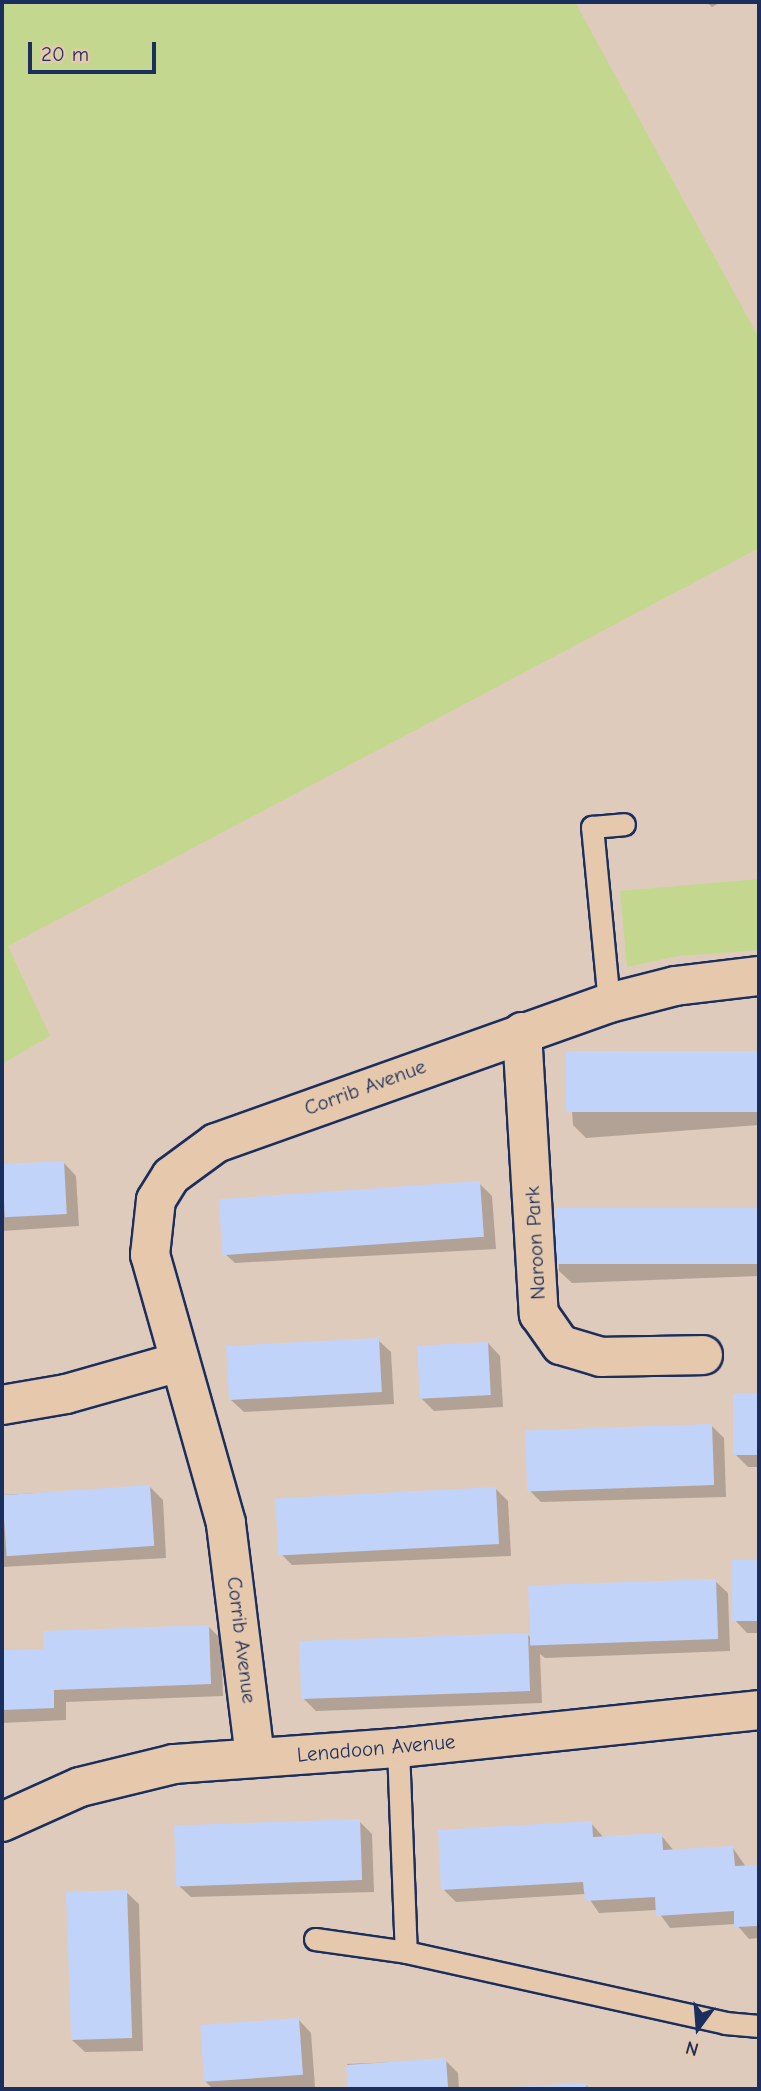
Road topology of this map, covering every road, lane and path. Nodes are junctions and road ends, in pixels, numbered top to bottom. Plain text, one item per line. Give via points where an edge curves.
1 (624, 824) dead end
2 (759, 976) edge
3 (609, 1003) junction
4 (523, 1032) junction
5 (703, 1355) dead end
6 (179, 1362) junction
7 (2, 1405) edge
8 (759, 1710) edge
9 (398, 1748) junction
10 (255, 1757) junction
11 (2, 1822) edge
12 (315, 1939) dead end
13 (406, 1952) junction
14 (759, 2026) edge

1 - 3 lane via 592,827
2 - 3 street, Corrib Avenue via 675,986
3 - 4 street, Corrib Avenue
4 - 5 street, Naroon Park via 539,1314 561,1345 601,1357
4 - 6 street, Corrib Avenue via 216,1143 171,1175 156,1200 150,1255
6 - 7 street via 66,1394
6 - 10 street, Corrib Avenue via 226,1523
8 - 9 street, Lenadoon Avenue
9 - 10 street, Lenadoon Avenue
9 - 13 lane
10 - 11 street, Lenadoon Avenue via 174,1764 80,1787
12 - 13 lane
13 - 14 lane via 725,2023

